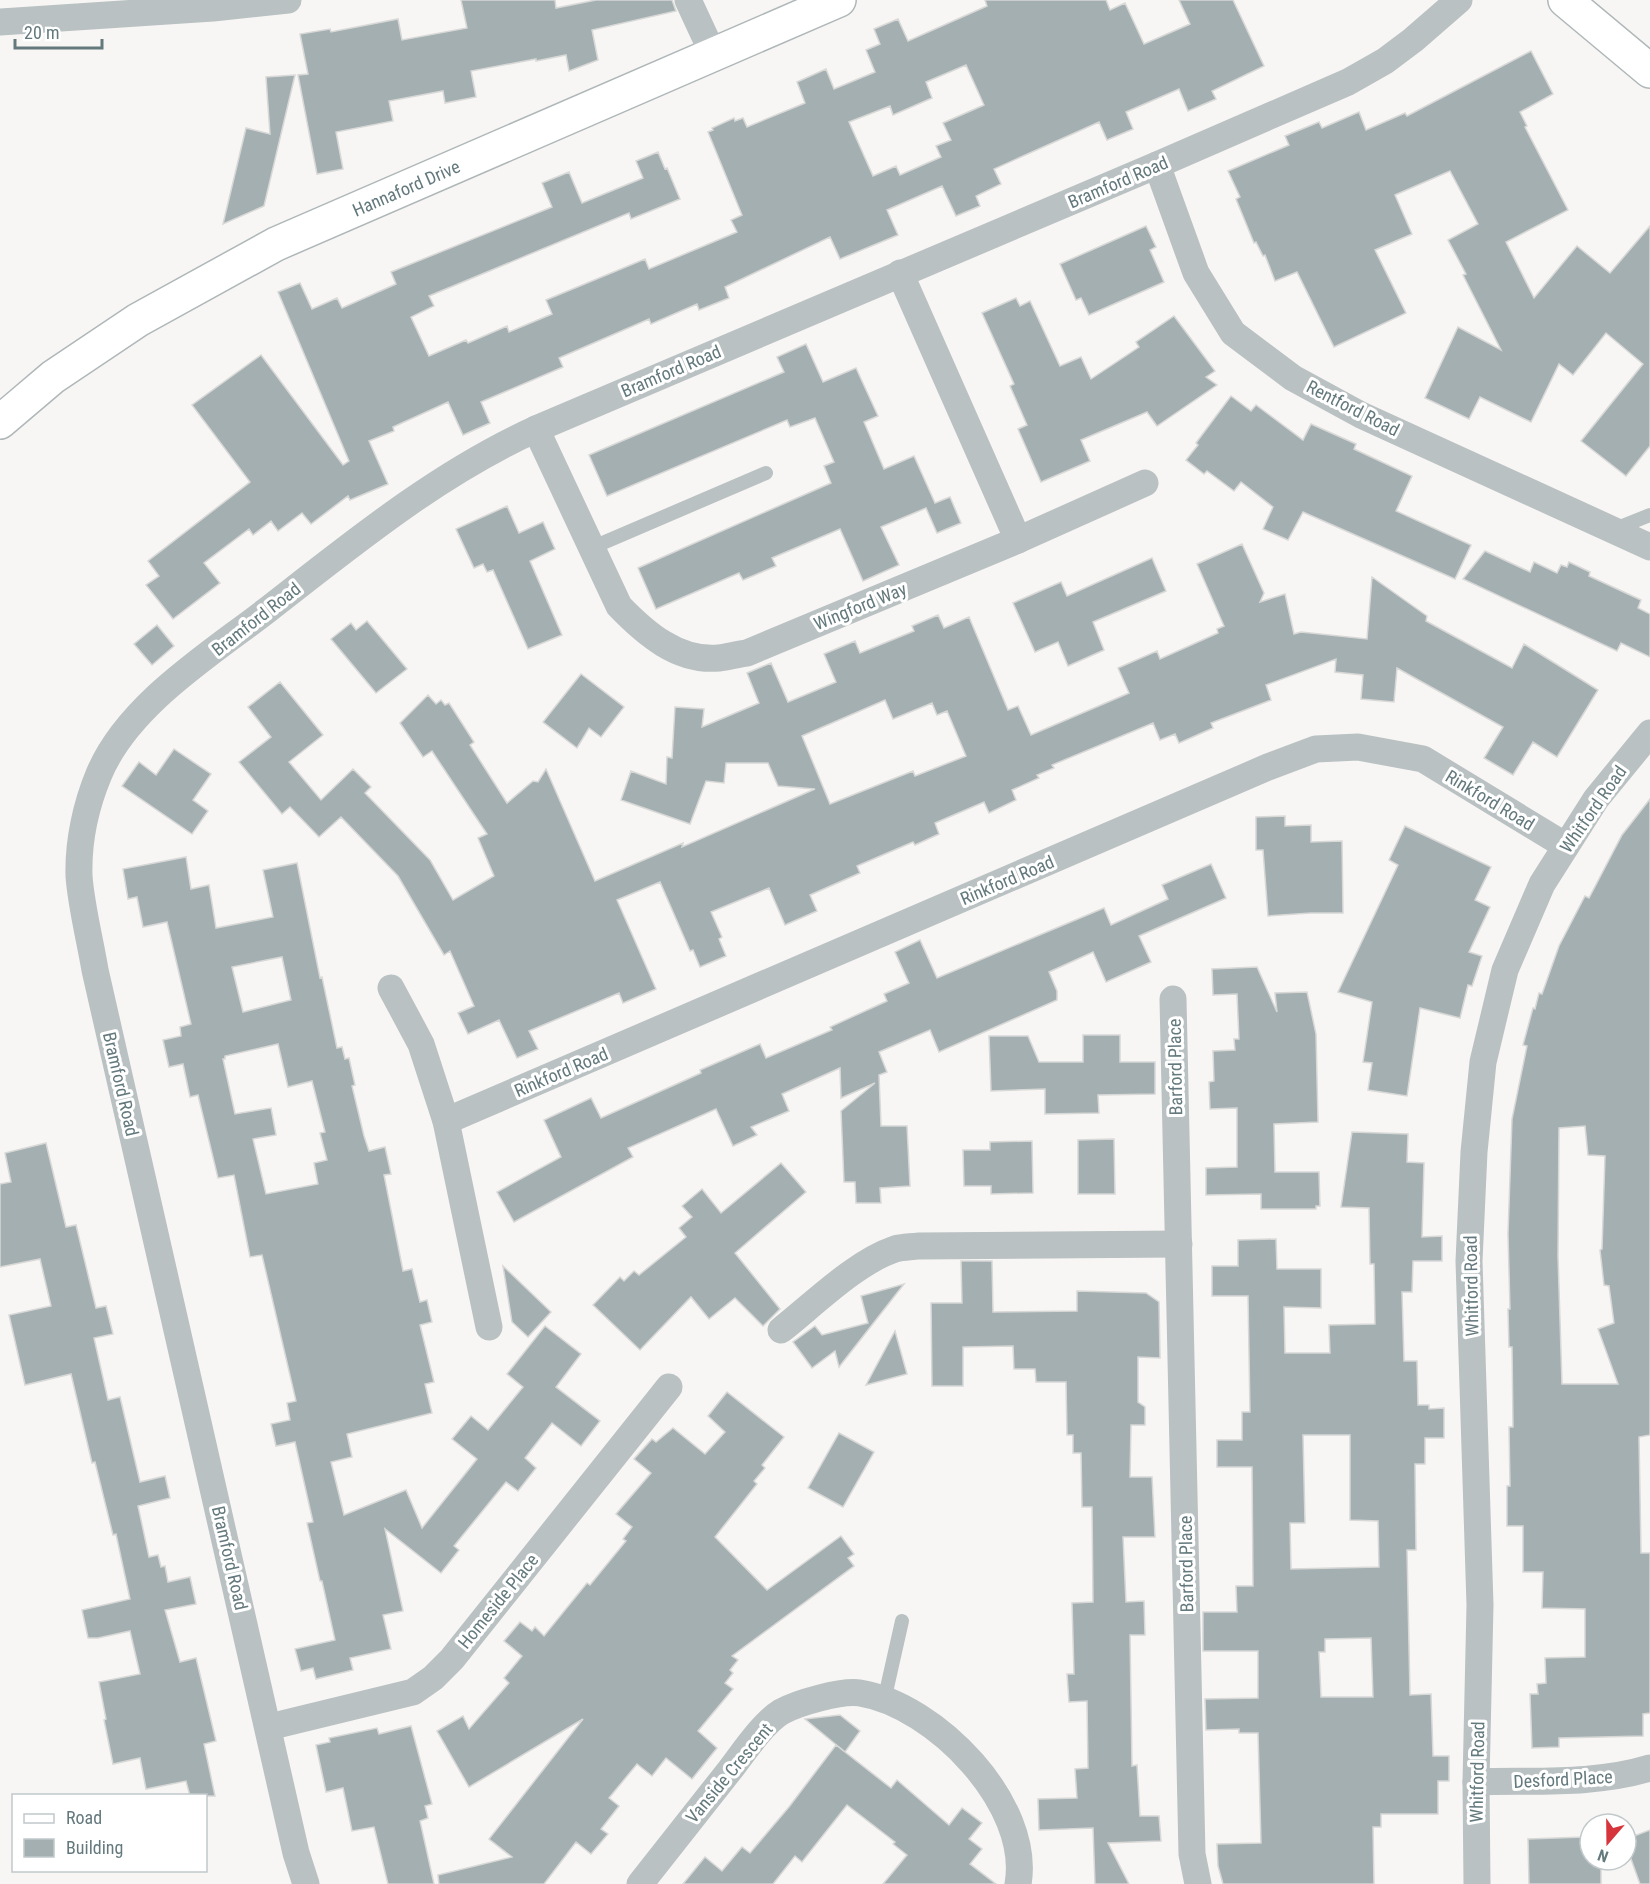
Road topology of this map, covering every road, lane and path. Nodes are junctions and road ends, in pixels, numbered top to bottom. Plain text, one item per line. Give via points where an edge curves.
1 (288, 0) edge
2 (688, 0) edge
3 (839, 0) edge
4 (1459, 0) edge
5 (1565, 0) edge
6 (0, 22) edge
7 (713, 54) junction
8 (1650, 71) edge
9 (1157, 165) junction
10 (900, 273) junction
11 (0, 422) edge
12 (537, 429) junction
13 (766, 473) dead end
14 (1145, 483) dead end
15 (1650, 514) edge
16 (1614, 530) junction
17 (1018, 540) junction
18 (1650, 547) edge
19 (591, 548) junction
20 (1650, 734) edge
21 (1566, 846) junction
22 (391, 988) dead end
23 (1173, 999) dead end
24 (446, 1121) junction
25 (1179, 1244) junction
26 (489, 1327) dead end
27 (781, 1330) dead end
28 (669, 1387) dead end
29 (902, 1622) dead end
30 (884, 1701) junction
31 (269, 1726) junction
32 (1650, 1768) edge
33 (1476, 1782) junction
34 (306, 1884) edge
35 (640, 1884) edge
36 (1018, 1884) edge
37 (1198, 1884) edge
38 (1477, 1884) edge

1 - 6 street
2 - 7 street
3 - 7 street, Hannaford Drive
4 - 9 street, Bramford Road via 1385,61 1348,82
5 - 8 street
7 - 11 street, Hannaford Drive via 276,244 138,320 53,377
9 - 10 street, Bramford Road
9 - 16 street, Rentford Road via 1196,273 1233,333 1293,378 1361,414
10 - 12 street, Bramford Road
10 - 17 street
12 - 19 street, Wingford Way
12 - 31 street, Bramford Road via 480,457 392,513 168,687 121,735 99,773 80,845 79,877 95,970
13 - 19 lane
14 - 17 street, Wingford Way
15 - 16 lane
16 - 18 street, Rentford Road
17 - 19 street, Wingford Way via 747,652 718,658 693,656 666,646 640,628 619,606
20 - 21 street, Whitford Road via 1596,799
21 - 24 street, Rinkford Road via 1423,759 1358,747 1316,749
21 - 33 street, Whitford Road via 1542,884 1505,970 1483,1062 1475,1140 1469,1261 1480,1605
22 - 24 street via 421,1044
23 - 25 street, Barford Place
24 - 26 street
25 - 27 street via 897,1248 866,1264
25 - 37 street, Barford Place via 1192,1854
28 - 31 street, Homeside Place via 433,1678 413,1692
29 - 30 lane
30 - 35 street, Vanside Crescent via 858,1693 811,1699 780,1713 754,1738
30 - 36 street, Vanside Crescent via 897,1704 935,1728 973,1761 1002,1805 1016,1844
31 - 34 street, Bramford Road
32 - 33 street, Desford Place via 1626,1776
33 - 38 street, Whitford Road

